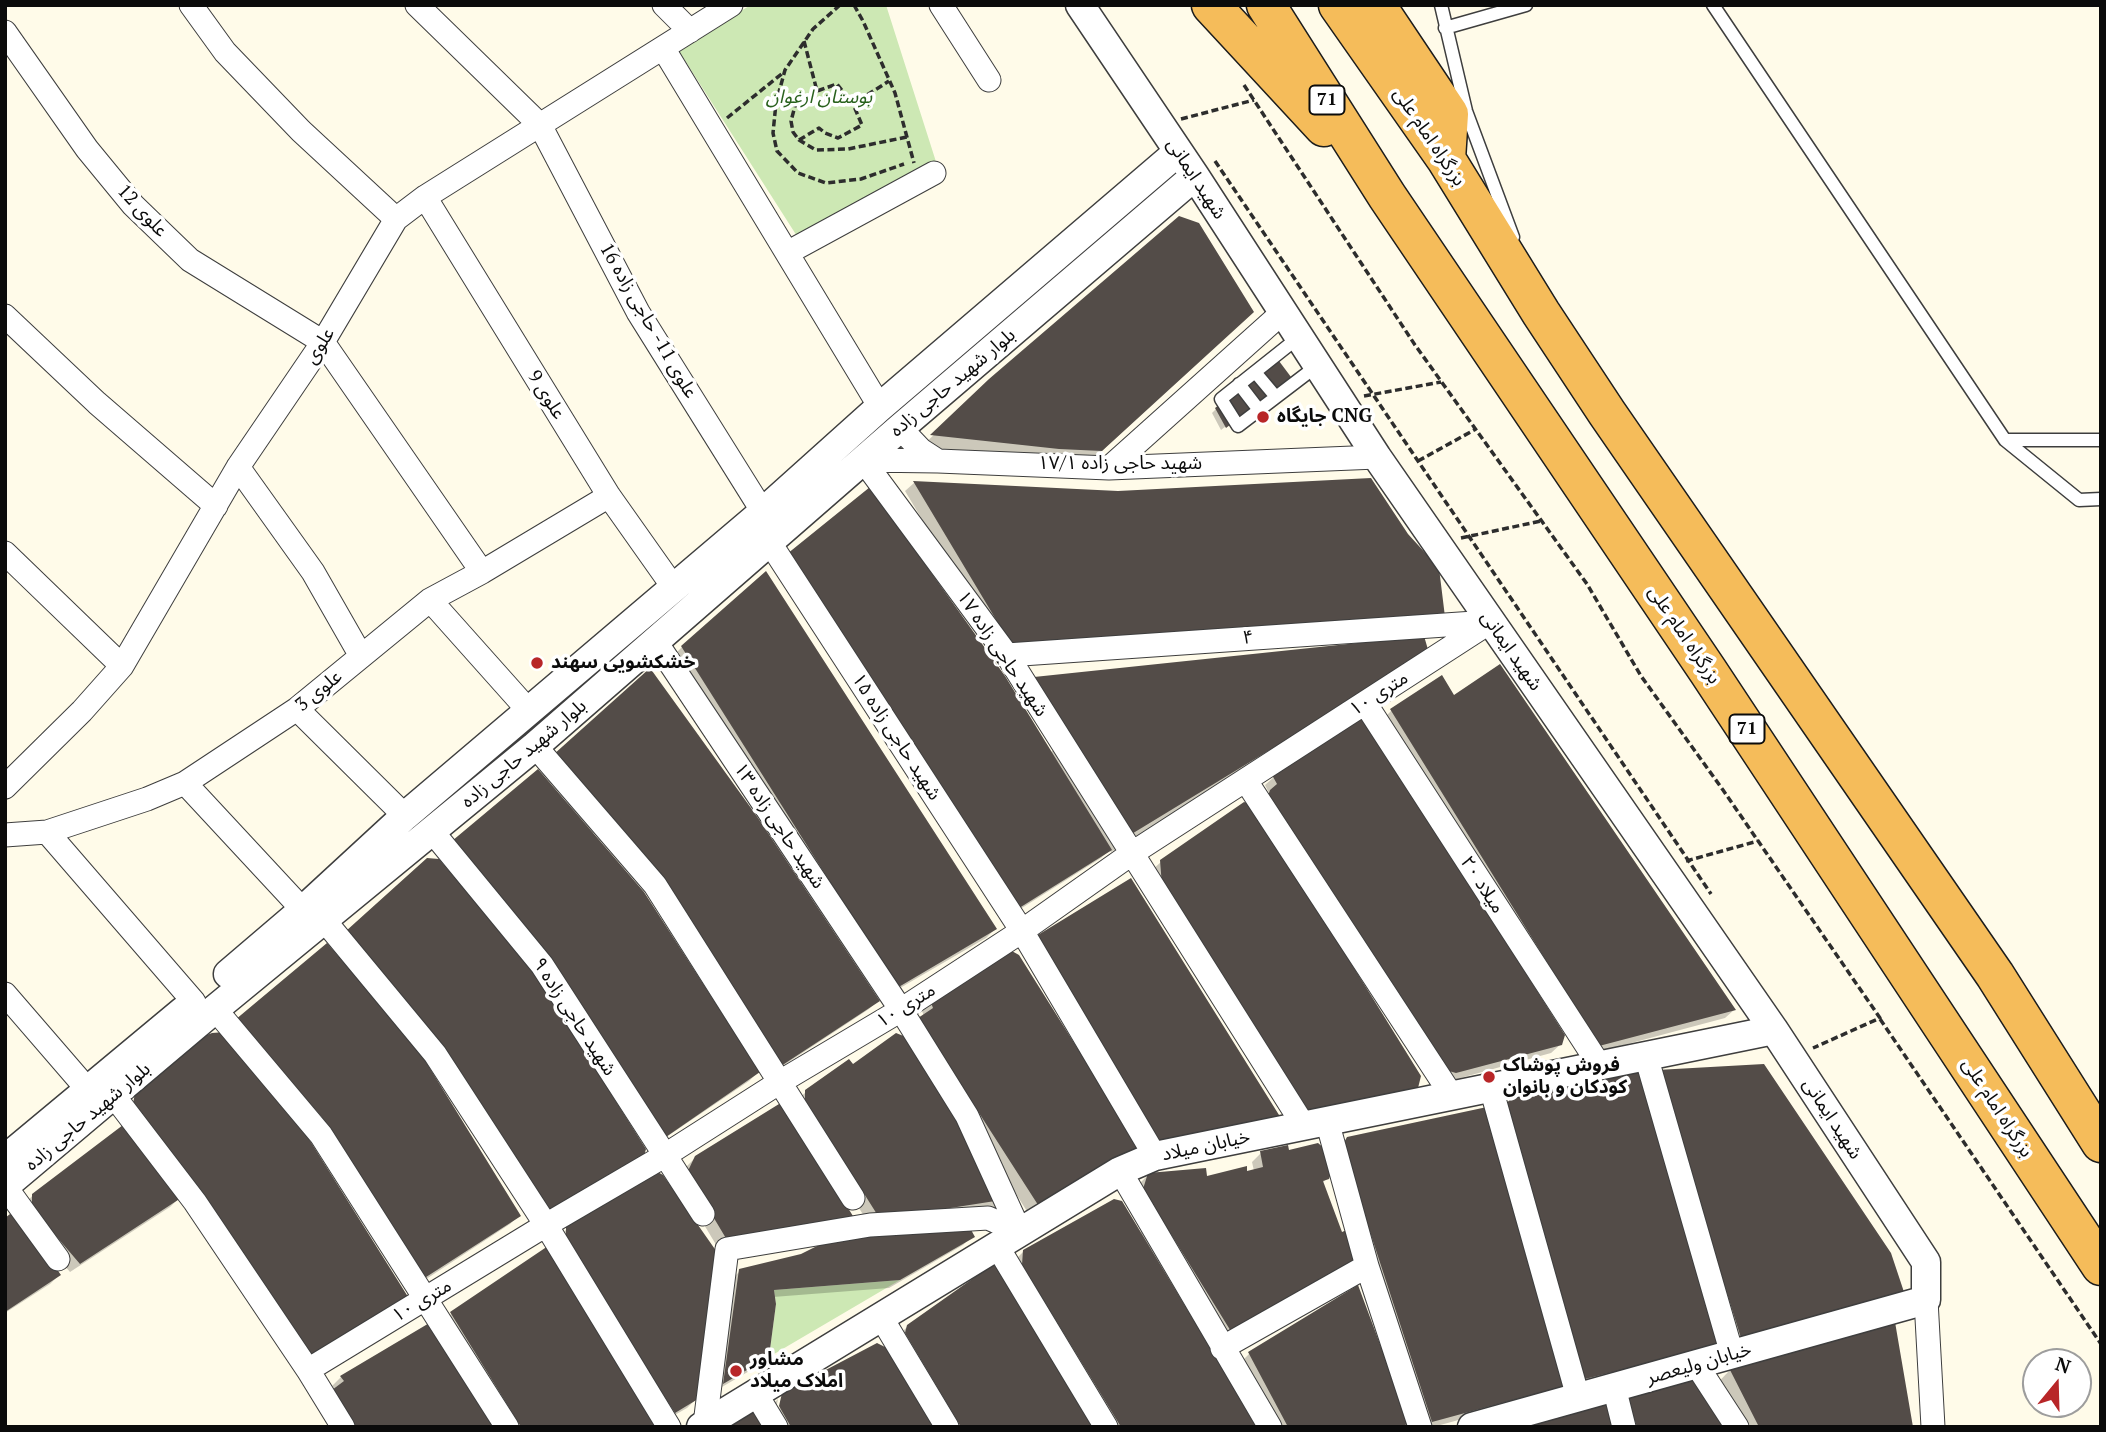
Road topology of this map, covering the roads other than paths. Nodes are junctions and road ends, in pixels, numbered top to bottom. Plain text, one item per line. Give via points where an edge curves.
1 (191, 5) edge
2 (417, 5) edge
3 (664, 5) edge
4 (731, 5) edge
5 (942, 5) edge
6 (1080, 5) edge
7 (1211, 5) edge
8 (1266, 5) edge
9 (1338, 5) edge
10 (1376, 5) edge
11 (1441, 5) edge
12 (1526, 5) edge
13 (1713, 5) edge
14 (1445, 28) junction
15 (690, 31) junction
16 (5, 32) edge
17 (663, 48) junction
18 (989, 80) dead end
19 (540, 125) junction
20 (1178, 152) junction
21 (1446, 159) junction
22 (922, 172) road end
23 (1195, 176) junction
24 (1387, 196) junction
25 (425, 197) junction
26 (396, 219) junction
27 (787, 253) junction
28 (1283, 312) junction
29 (1541, 313) junction
30 (5, 316) edge
31 (1299, 337) junction
32 (323, 342) junction
33 (1318, 365) junction
34 (1255, 372) junction
35 (1240, 384) junction
36 (1276, 397) junction
37 (880, 407) junction
38 (1259, 410) junction
39 (900, 428) junction
40 (2004, 440) junction
41 (2101, 440) edge
42 (1377, 457) junction
43 (863, 460) junction
44 (938, 461) junction
45 (238, 467) junction
46 (1109, 468) junction
47 (609, 496) junction
48 (2101, 499) edge
49 (216, 506) junction
50 (764, 512) junction
51 (770, 542) junction
52 (5, 553) edge
53 (482, 572) junction
54 (674, 588) junction
55 (430, 600) junction
56 (1490, 622) junction
57 (656, 642) junction
58 (1007, 655) junction
59 (361, 656) junction
60 (122, 666) junction
61 (1365, 704) junction
62 (298, 709) junction
63 (529, 711) junction
64 (535, 746) junction
65 (9, 776) edge
66 (1246, 781) junction
67 (185, 783) junction
68 (405, 816) junction
69 (431, 830) junction
70 (47, 832) junction
71 (5, 835) edge
72 (1131, 854) junction
73 (314, 915) junction
74 (1022, 931) junction
75 (5, 994) edge
76 (204, 1005) junction
77 (901, 1010) junction
78 (1774, 1030) junction
79 (1646, 1056) junction
80 (1600, 1066) junction
81 (780, 1082) junction
82 (1491, 1088) junction
83 (101, 1093) junction
84 (1451, 1096) junction
85 (1316, 1124) junction
86 (2101, 1143) edge
87 (664, 1156) junction
88 (1155, 1156) junction
89 (5, 1159) edge
90 (1120, 1171) junction
91 (5, 1186) edge
92 (853, 1198) dead end
93 (703, 1214) dead end
94 (545, 1225) junction
95 (1009, 1239) junction
96 (58, 1259) dead end
97 (1367, 1266) junction
98 (2101, 1266) edge
99 (427, 1298) junction
100 (1926, 1300) junction
101 (881, 1317) junction
102 (1222, 1348) junction
103 (1732, 1354) junction
104 (1696, 1364) junction
105 (308, 1370) junction
106 (1614, 1387) junction
107 (756, 1394) junction
108 (1578, 1397) junction
109 (703, 1426) edge
110 (1477, 1426) edge
111 (343, 1427) edge
112 (507, 1427) edge
113 (669, 1427) edge
114 (776, 1427) edge
115 (947, 1427) edge
116 (1106, 1427) edge
117 (1270, 1427) edge
118 (1420, 1427) edge
119 (1624, 1427) edge
120 (1737, 1427) edge
121 (1933, 1427) edge

1 - 26 street via 225,52 291,121
2 - 19 street, علوی 11- حاجی زاده 16
3 - 15 street
4 - 15 street, علوی
5 - 18 street
6 - 20 street, شهید ایمانی via 1174,122
7 - 24 highway
8 - 24 highway, بزرگراه امام علی / 71
9 - 21 highway, بزرگراه امام علی
10 - 21 highway via 1449,114
11 - 14 lane
12 - 14 lane
13 - 40 lane
14 - 29 lane via 1466,111
15 - 17 street, علوی
16 - 32 street, علوی 12 via 87,149 190,260
17 - 19 street, علوی
17 - 27 street
19 - 25 street, علوی
19 - 50 street, علوی 11- حاجی زاده 16 via 638,312
20 - 23 street, شهید ایمانی
20 - 37 street, بلوار شهید حاجی زاده
21 - 29 highway, بزرگراه امام علی
22 - 27 street
23 - 28 street, شهید ایمانی
23 - 39 street, بلوار شهید حاجی زاده
24 - 98 highway, بزرگراه امام علی / 71
25 - 26 street, علوی
25 - 47 street, علوی 9
26 - 32 street, علوی
27 - 37 street
28 - 31 street, شهید ایمانی
28 - 46 street
29 - 86 highway, بزرگراه امام علی via 1995,975
30 - 49 street
31 - 33 street, شهید ایمانی
31 - 34 lane
32 - 45 street, علوی
32 - 53 street
33 - 36 lane
33 - 42 street, شهید ایمانی
34 - 35 lane
34 - 36 lane
35 - 38 lane
35 - 38 lane via 1221,399 1238,426
36 - 38 lane
37 - 39 street
37 - 50 street, بلوار شهید حاجی زاده
39 - 43 street, بلوار شهید حاجی زاده
39 - 44 street
40 - 41 lane
40 - 48 lane via 2079,500
42 - 46 street, شهید حاجی زاده ۱۷/۱
42 - 56 street, شهید ایمانی
43 - 44 street, شهید حاجی زاده ۱۷/۱
43 - 51 street, بلوار شهید حاجی زاده
43 - 58 street, شهید حاجی زاده ۱۷
44 - 46 street, شهید حاجی زاده ۱۷/۱
45 - 49 street, علوی
45 - 59 street via 313,572
47 - 53 street, علوی 3
47 - 54 street, علوی 9
49 - 60 street, علوی
50 - 54 street, بلوار شهید حاجی زاده
51 - 57 street, بلوار شهید حاجی زاده
51 - 74 street, شهید حاجی زاده ۱۵
52 - 60 street
53 - 55 street, علوی 3
54 - 63 street, بلوار شهید حاجی زاده
55 - 59 street, علوی 3
55 - 63 street
56 - 58 street, ۴
56 - 61 street, ۱۰ متری
56 - 78 street, شهید ایمانی via 1676,867
57 - 64 street, بلوار شهید حاجی زاده
57 - 77 street, شهید حاجی زاده ۱۳
58 - 72 street, شهید حاجی زاده ۱۷
59 - 62 street, علوی 3
60 - 65 street, علوی via 82,711
61 - 66 street, ۱۰ متری
61 - 80 street, میلاد ۲۰
62 - 67 street, علوی 3
62 - 68 street
63 - 68 street, بلوار شهید حاجی زاده
64 - 69 street, بلوار شهید حاجی زاده
64 - 81 street via 655,885
66 - 72 street, ۱۰ متری
66 - 84 street
67 - 70 street, علوی 3
67 - 73 street
68 - 73 street, بلوار شهید حاجی زاده
69 - 73 street, بلوار شهید حاجی زاده
69 - 87 street, شهید حاجی زاده ۹ via 542,965
70 - 71 street, علوی 3
70 - 76 street
72 - 74 street, ۱۰ متری
72 - 85 street, شهید حاجی زاده ۱۷
73 - 76 street, بلوار شهید حاجی زاده
73 - 94 street via 435,1054
74 - 77 street, ۱۰ متری
74 - 88 street, شهید حاجی زاده ۱۵
75 - 83 street
76 - 83 street, بلوار شهید حاجی زاده
76 - 99 street via 321,1135
77 - 81 street, ۱۰ متری
77 - 95 street, شهید حاجی زاده ۱۳ via 967,1116
78 - 79 street, خیابان میلاد
78 - 100 street, شهید ایمانی via 1804,1047 1926,1262
79 - 80 street, خیابان میلاد
79 - 103 street
80 - 82 street, خیابان میلاد
81 - 87 street, ۱۰ متری
81 - 92 street
82 - 84 street, خیابان میلاد
82 - 108 street
83 - 89 street, بلوار شهید حاجی زاده
83 - 91 street, بلوار شهید حاجی زاده
83 - 105 street via 195,1202
84 - 85 street, خیابان میلاد
85 - 88 street, خیابان میلاد
85 - 97 street, شهید حاجی زاده ۱۷
87 - 93 street, شهید حاجی زاده ۹
87 - 94 street, ۱۰ متری
88 - 90 street, خیابان میلاد
90 - 95 street, خیابان میلاد
90 - 102 street
91 - 96 street
94 - 99 street, ۱۰ متری
94 - 113 street
95 - 101 street, خیابان میلاد
95 - 109 street via 988,1218 870,1225 727,1249
95 - 116 street, شهید حاجی زاده ۱۳
97 - 102 street
97 - 118 street, شهید حاجی زاده ۱۷
99 - 105 street, ۱۰ متری
99 - 112 street
100 - 103 street, خیابان ولیعصر
100 - 121 street
101 - 107 street, خیابان میلاد
101 - 115 street
102 - 117 street
103 - 104 street, خیابان ولیعصر
104 - 106 street, خیابان ولیعصر
104 - 120 street
105 - 111 street
106 - 108 street, خیابان ولیعصر
106 - 119 street
107 - 109 street, خیابان میلاد
107 - 114 street
108 - 110 street, خیابان ولیعصر

